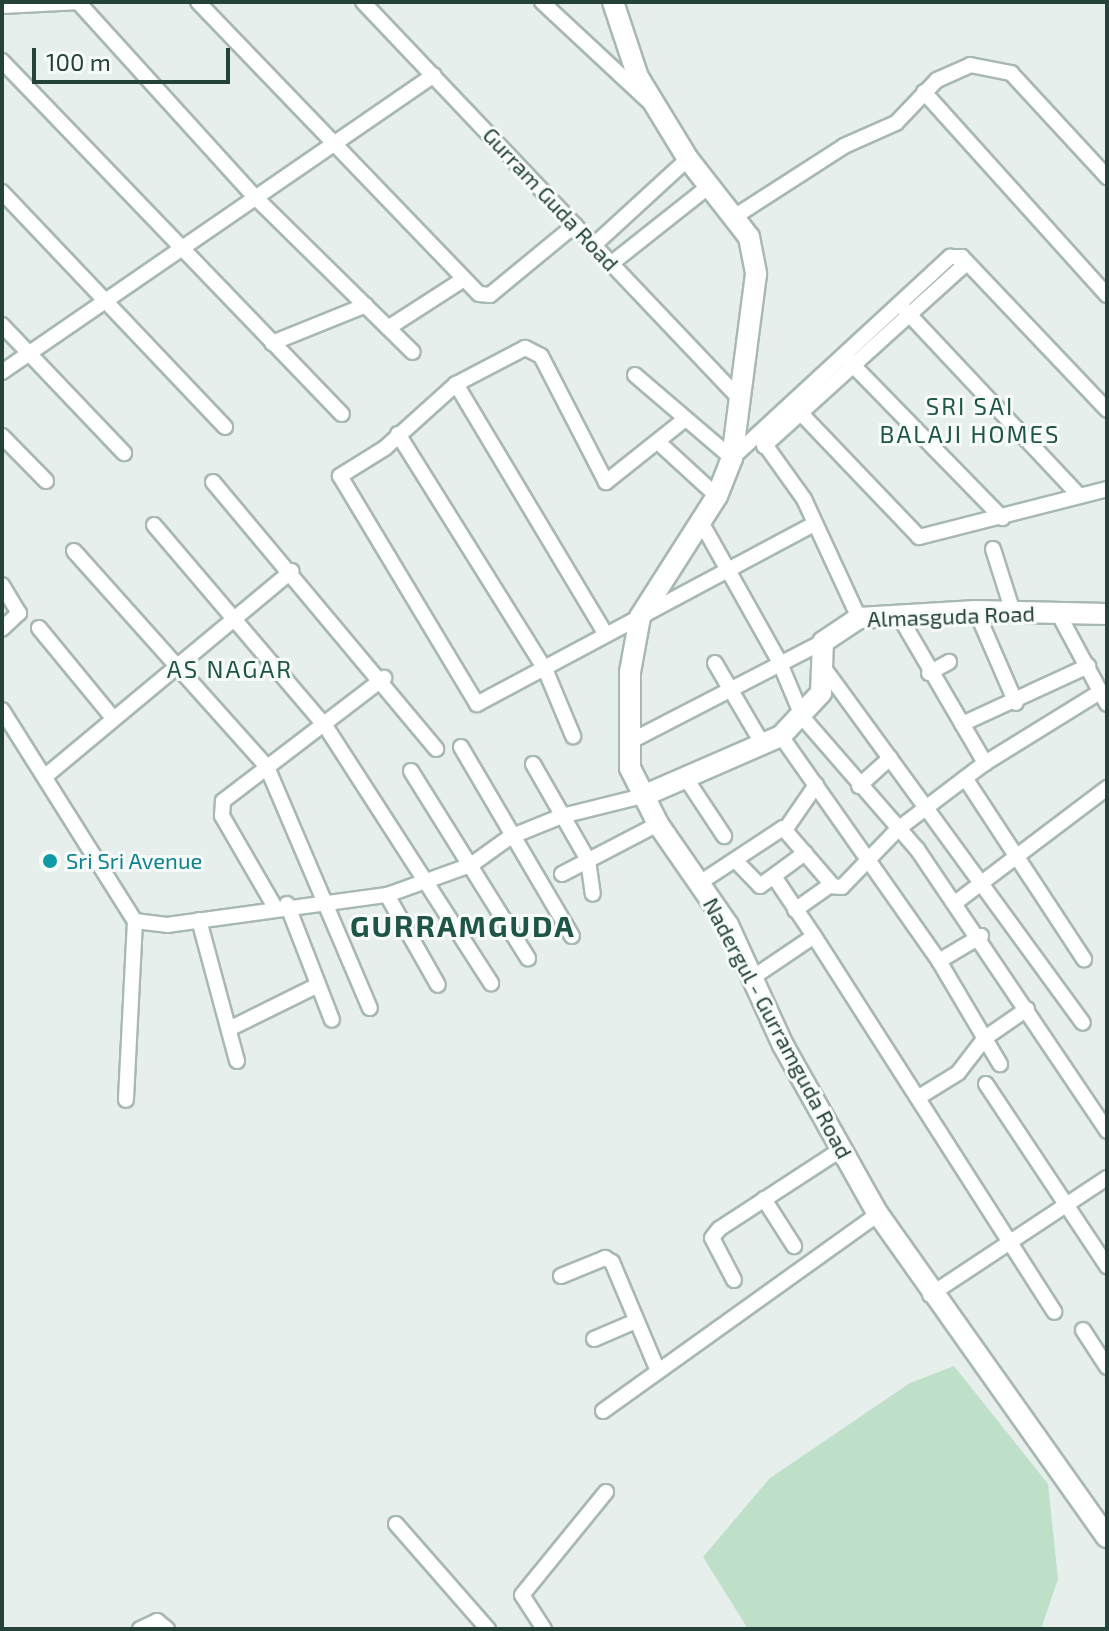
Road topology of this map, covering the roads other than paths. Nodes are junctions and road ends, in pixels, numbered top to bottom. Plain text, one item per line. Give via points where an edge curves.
1 (78, 2) edge
2 (198, 2) edge
3 (363, 2) edge
4 (542, 2) edge
5 (613, 2) edge
6 (2, 6) edge
7 (2, 61) edge
8 (434, 75) junction
9 (924, 92) junction
10 (659, 110) junction
11 (334, 145) junction
12 (688, 159) junction
13 (1106, 173) edge
14 (708, 187) junction
15 (2, 192) edge
16 (255, 197) junction
17 (734, 217) junction
18 (575, 225) junction
19 (594, 245) junction
20 (182, 251) junction
21 (612, 263) junction
22 (464, 279) junction
23 (1106, 292) edge
24 (108, 303) junction
25 (366, 305) junction
26 (904, 309) junction
27 (2, 325) edge
28 (388, 328) junction
29 (272, 343) junction
30 (413, 352) dead end
31 (30, 355) junction
32 (848, 360) junction
33 (2, 372) edge
34 (635, 375) dead end
35 (456, 384) junction
36 (738, 397) junction
37 (796, 408) junction
38 (1107, 410) edge
39 (342, 414) dead end
40 (684, 420) junction
41 (225, 427) dead end
42 (398, 434) junction
43 (2, 436) edge
44 (761, 441) junction
45 (658, 442) junction
46 (124, 453) dead end
47 (732, 458) junction
48 (46, 481) dead end
49 (213, 482) dead end
50 (1107, 489) edge
51 (1078, 494) junction
52 (717, 496) junction
53 (1002, 518) junction
54 (701, 522) junction
55 (154, 525) dead end
56 (810, 526) junction
57 (993, 549) dead end
58 (74, 551) dead end
59 (292, 571) junction
60 (730, 571) junction
61 (2, 585) edge
62 (976, 611) junction
63 (1013, 612) junction
64 (1058, 613) junction
65 (898, 614) junction
66 (1107, 614) edge
67 (640, 617) junction
68 (231, 618) junction
69 (859, 618) junction
70 (39, 628) dead end
71 (2, 629) edge
72 (605, 633) junction
73 (823, 642) junction
74 (779, 661) junction
75 (949, 662) dead end
76 (715, 663) dead end
77 (1088, 666) junction
78 (172, 668) junction
79 (824, 668) junction
80 (545, 669) junction
81 (929, 673) junction
82 (384, 678) junction
83 (730, 687) junction
84 (821, 693) junction
85 (845, 695) junction
86 (1104, 698) edge
87 (1016, 703) junction
88 (2, 710) edge
89 (113, 718) junction
90 (803, 718) junction
91 (962, 724) junction
92 (326, 727) junction
93 (573, 736) dead end
94 (781, 736) junction
95 (629, 742) junction
96 (762, 743) junction
97 (461, 747) dead end
98 (436, 749) dead end
99 (890, 758) junction
100 (985, 763) junction
101 (533, 764) dead end
102 (267, 767) junction
103 (411, 771) dead end
104 (48, 774) junction
105 (685, 777) junction
106 (965, 778) junction
107 (816, 785) junction
108 (859, 786) junction
109 (1107, 788) edge
110 (643, 796) junction
111 (927, 808) junction
112 (562, 816) junction
113 (658, 824) junction
114 (898, 829) junction
115 (785, 830) junction
116 (724, 836) dead end
117 (510, 837) junction
118 (805, 853) junction
119 (1016, 858) junction
120 (588, 860) junction
121 (735, 860) junction
122 (866, 861) junction
123 (471, 865) junction
124 (562, 874) dead end
125 (775, 878) junction
126 (980, 879) junction
127 (701, 882) junction
128 (427, 884) junction
129 (833, 886) junction
130 (593, 894) dead end
131 (387, 895) junction
132 (955, 903) junction
133 (330, 904) junction
134 (282, 907) junction
135 (795, 910) junction
136 (199, 920) junction
137 (135, 921) junction
138 (572, 936) dead end
139 (814, 936) junction
140 (981, 936) junction
141 (528, 958) dead end
142 (1084, 959) dead end
143 (939, 961) junction
144 (755, 976) junction
145 (491, 983) dead end
146 (318, 985) junction
147 (438, 985) dead end
148 (370, 1008) dead end
149 (1027, 1009) junction
150 (332, 1020) dead end
151 (1083, 1023) dead end
152 (229, 1029) junction
153 (985, 1038) junction
154 (237, 1061) dead end
155 (1000, 1064) dead end
156 (986, 1084) dead end
157 (919, 1097) junction
158 (126, 1100) dead end
159 (1107, 1131) edge
160 (840, 1150) junction
161 (1107, 1178) edge
162 (764, 1199) junction
163 (1066, 1205) junction
164 (878, 1214) junction
165 (1009, 1243) junction
166 (794, 1246) dead end
167 (1107, 1266) edge
168 (561, 1276) dead end
169 (734, 1280) dead end
170 (930, 1295) junction
171 (1054, 1312) dead end
172 (636, 1321) junction
173 (1083, 1330) dead end
174 (594, 1339) dead end
175 (1107, 1367) edge
176 (658, 1371) junction
177 (603, 1411) dead end
178 (606, 1492) dead end
179 (396, 1524) dead end
180 (1107, 1537) edge
181 (140, 1629) edge
182 (167, 1629) edge
183 (488, 1629) edge
184 (544, 1629) edge

1 - 6 street
1 - 16 street
2 - 11 street
3 - 8 street, Gurram Guda Road
4 - 10 street
5 - 10 main road, Nadergul - Gurramguda Road via 638,77
7 - 20 street
8 - 11 street
8 - 18 street, Gurram Guda Road
9 - 13 street via 970,65 1011,73
9 - 17 street via 896,123 844,146
9 - 23 street
10 - 12 main road, Nadergul - Gurramguda Road
11 - 16 street
11 - 22 street
12 - 14 main road, Nadergul - Gurramguda Road
12 - 19 street
14 - 17 main road, Nadergul - Gurramguda Road
14 - 21 street
15 - 24 street
16 - 20 street
16 - 25 street
17 - 36 main road, Nadergul - Gurramguda Road via 752,245 756,274
18 - 19 street, Gurram Guda Road
18 - 22 street via 490,295
19 - 21 street, Gurram Guda Road
20 - 24 street
20 - 29 street
21 - 36 street, Gurram Guda Road
22 - 28 street
24 - 31 street
24 - 41 street
25 - 28 street
25 - 29 street
26 - 32 street
26 - 38 street via 950,257 962,257
26 - 51 street
27 - 31 street
28 - 30 street
29 - 39 street
31 - 33 street
31 - 46 street
32 - 37 street
32 - 53 street
34 - 40 street
35 - 42 street
35 - 45 street via 532,348 606,482
35 - 72 street
36 - 47 main road, Nadergul - Gurramguda Road
37 - 44 street
37 - 53 street via 919,537
40 - 45 street
40 - 47 street
42 - 80 street
42 - 80 street via 340,476 477,704
43 - 48 street
44 - 47 street
44 - 56 street via 804,499
45 - 52 street
47 - 52 main road, Nadergul - Gurramguda Road
49 - 59 street
50 - 51 street
51 - 53 street
52 - 54 main road, Nadergul - Gurramguda Road
54 - 60 street
54 - 67 main road, Nadergul - Gurramguda Road
55 - 68 street
56 - 60 street
56 - 69 street
57 - 63 street
58 - 78 street
59 - 68 street
59 - 82 street
60 - 67 street
60 - 74 street
61 - 71 street via 19,613
62 - 63 main road, Almasguda Road
62 - 65 main road, Almasguda Road
62 - 87 street
63 - 64 main road, Almasguda Road
64 - 66 main road, Almasguda Road
64 - 77 street
65 - 69 main road, Almasguda Road
65 - 81 street
67 - 72 street
67 - 95 main road, Nadergul - Gurramguda Road via 630,672
68 - 78 street
68 - 92 street
69 - 73 main road, Almasguda Road
70 - 89 street
72 - 80 street
73 - 74 street
73 - 79 main road
74 - 83 street
74 - 90 street
75 - 81 street
76 - 83 street
77 - 86 street
77 - 87 street
78 - 89 street
78 - 102 street
79 - 84 main road
79 - 85 street
80 - 93 street
81 - 91 street
82 - 92 street
82 - 98 street
83 - 95 street
83 - 96 street
84 - 85 street
84 - 90 main road
85 - 99 street
86 - 100 street
87 - 91 street
88 - 104 street
89 - 104 street
90 - 94 main road
90 - 108 street
91 - 100 street
92 - 102 street
92 - 128 street
94 - 96 main road
94 - 107 street
95 - 110 main road, Nadergul - Gurramguda Road via 630,768
96 - 105 main road
97 - 117 street
99 - 108 street
99 - 111 street
100 - 106 street
101 - 112 street
102 - 133 street
102 - 134 street via 223,801 222,816
103 - 123 street
104 - 137 street
105 - 110 main road
105 - 116 street
106 - 111 street
106 - 119 street
107 - 115 street
107 - 122 street
108 - 114 street
109 - 119 street
110 - 112 street
110 - 113 main road, Nadergul - Gurramguda Road
111 - 114 street
111 - 126 street
112 - 117 street
112 - 120 street
113 - 120 street
113 - 127 main road, Nadergul - Gurramguda Road
114 - 122 street
114 - 132 street
115 - 118 street
115 - 121 street
117 - 123 street
117 - 138 street
118 - 125 street
118 - 129 street
119 - 126 street
119 - 142 street
120 - 124 street
120 - 130 street
121 - 125 street via 752,883
121 - 127 street
122 - 129 street via 842,887
122 - 143 street
123 - 128 street
123 - 141 street
125 - 135 street
126 - 132 street
126 - 151 street
127 - 144 main road, Nadergul - Gurramguda Road
128 - 131 street
128 - 145 street
129 - 135 street
131 - 133 street
131 - 147 street
132 - 140 street
133 - 134 street
133 - 148 street
134 - 136 street
134 - 146 street
135 - 139 street
136 - 137 street
136 - 152 street
137 - 158 street
139 - 144 street
139 - 157 street
140 - 143 street
140 - 149 street
143 - 153 street
144 - 160 main road, Nadergul - Gurramguda Road
146 - 150 street
146 - 152 street
149 - 153 street
149 - 159 street
152 - 154 street
153 - 155 street
153 - 157 street via 958,1073
156 - 163 street
157 - 165 street
160 - 162 street
160 - 164 main road, Nadergul - Gurramguda Road
161 - 163 street
162 - 166 street
162 - 169 street via 712,1238
163 - 165 street
163 - 167 street
164 - 170 main road, Nadergul - Gurramguda Road
164 - 176 street
165 - 170 street
165 - 171 street
168 - 172 street via 605,1258
170 - 180 main road, Nadergul - Gurramguda Road
172 - 174 street
172 - 176 street
173 - 175 street
176 - 177 street
178 - 184 street via 522,1595
179 - 183 street
181 - 182 street via 157,1621

